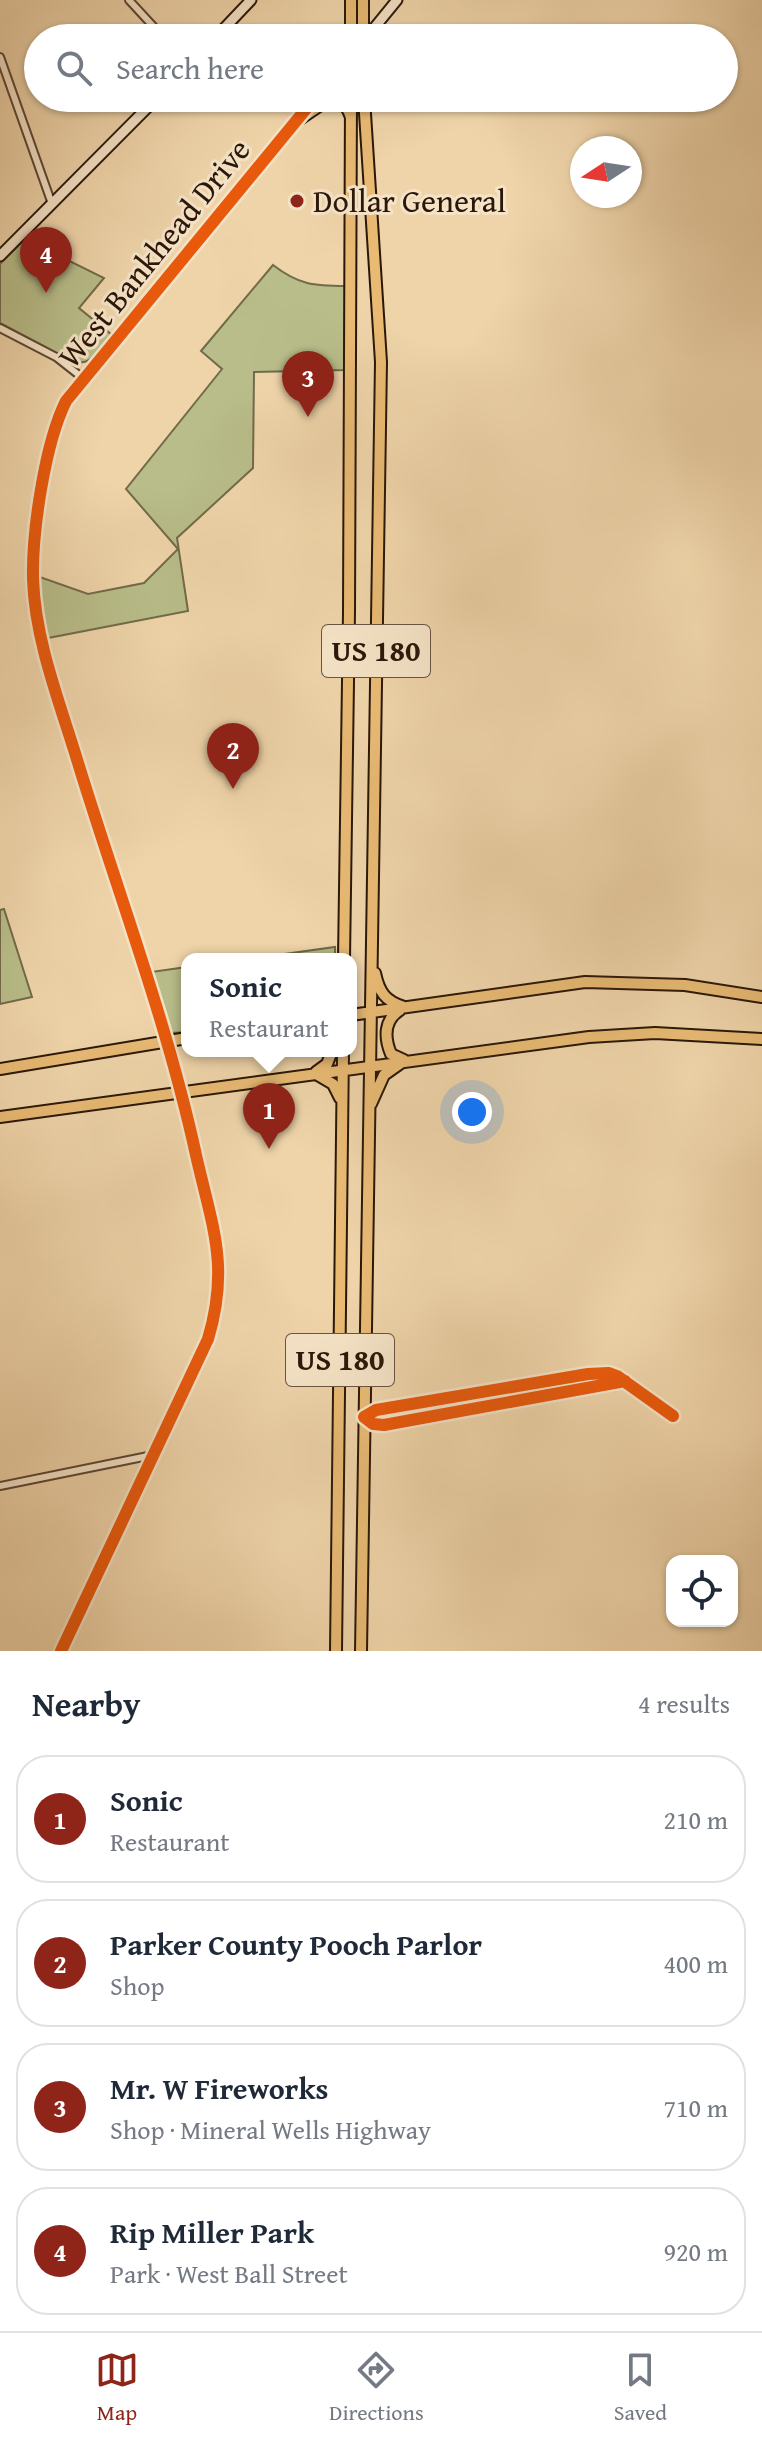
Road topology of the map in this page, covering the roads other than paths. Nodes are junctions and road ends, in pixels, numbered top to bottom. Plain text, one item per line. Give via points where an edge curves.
1 (129, 0) edge
2 (251, 0) edge
3 (351, 0) edge
4 (363, 0) edge
5 (397, 0) edge
6 (151, 24) edge
7 (228, 24) edge
8 (351, 24) edge
9 (364, 24) edge
10 (376, 24) edge
11 (0, 57) edge
12 (143, 112) edge
13 (303, 112) edge
14 (310, 112) edge
15 (348, 112) edge
16 (351, 112) edge
17 (365, 112) edge
18 (351, 118) junction
19 (294, 123) junction
20 (52, 204) junction
21 (0, 256) edge
22 (0, 328) edge
23 (84, 379) junction
24 (344, 953) edge
25 (371, 954) junction
26 (762, 997) edge
27 (405, 1007) junction
28 (370, 1012) junction
29 (357, 1014) edge
30 (181, 1039) edge
31 (762, 1039) edge
32 (168, 1041) junction
33 (330, 1057) edge
34 (343, 1057) edge
35 (406, 1061) junction
36 (369, 1066) junction
37 (0, 1069) edge
38 (343, 1070) junction
39 (315, 1073) junction
40 (182, 1092) junction
41 (342, 1103) junction
42 (368, 1110) junction
43 (0, 1117) edge
44 (625, 1381) junction
45 (453, 1399) junction
46 (458, 1412) junction
47 (673, 1416) dead end
48 (364, 1417) junction
49 (153, 1455) junction
50 (0, 1486) edge
51 (61, 1651) edge
52 (336, 1651) edge
53 (361, 1651) edge

1 - 6 street
2 - 7 street
3 - 8 main road
4 - 9 main road
5 - 10 street
11 - 20 street
12 - 20 street
13 - 19 street, West Bankhead Drive
14 - 19 main road
15 - 18 main road
16 - 18 main road, US 180
17 - 25 main road, US 180 via 381,362
18 - 24 main road, US 180
19 - 23 street, West Bankhead Drive
20 - 21 street
22 - 23 street via 56,357
23 - 32 street, West Bankhead Drive via 66,401 48,449 33,578 51,675
25 - 27 main road via 383,996
25 - 28 main road, US 180
26 - 27 main road via 685,985 585,982
27 - 28 main road
27 - 35 main road via 390,1018 386,1029 391,1054
28 - 29 main road
28 - 36 main road, US 180
30 - 32 main road
31 - 35 main road via 619,1034
32 - 37 main road
32 - 40 street, West Bankhead Drive
33 - 39 main road
34 - 38 main road, US 180
35 - 36 main road
35 - 42 main road via 384,1075
36 - 38 main road
36 - 42 main road, US 180
38 - 39 main road
38 - 41 main road, US 180
39 - 40 main road
39 - 41 main road via 333,1084
40 - 43 main road
40 - 49 street, West Bankhead Drive via 215,1232 220,1282 208,1339
41 - 52 main road, US 180
42 - 48 main road, US 180
44 - 45 street via 609,1373 588,1374
44 - 46 street
44 - 47 street
45 - 46 street
45 - 48 street via 376,1410
46 - 48 street via 384,1425
48 - 53 main road, US 180
49 - 50 street
49 - 51 street, West Bankhead Drive

